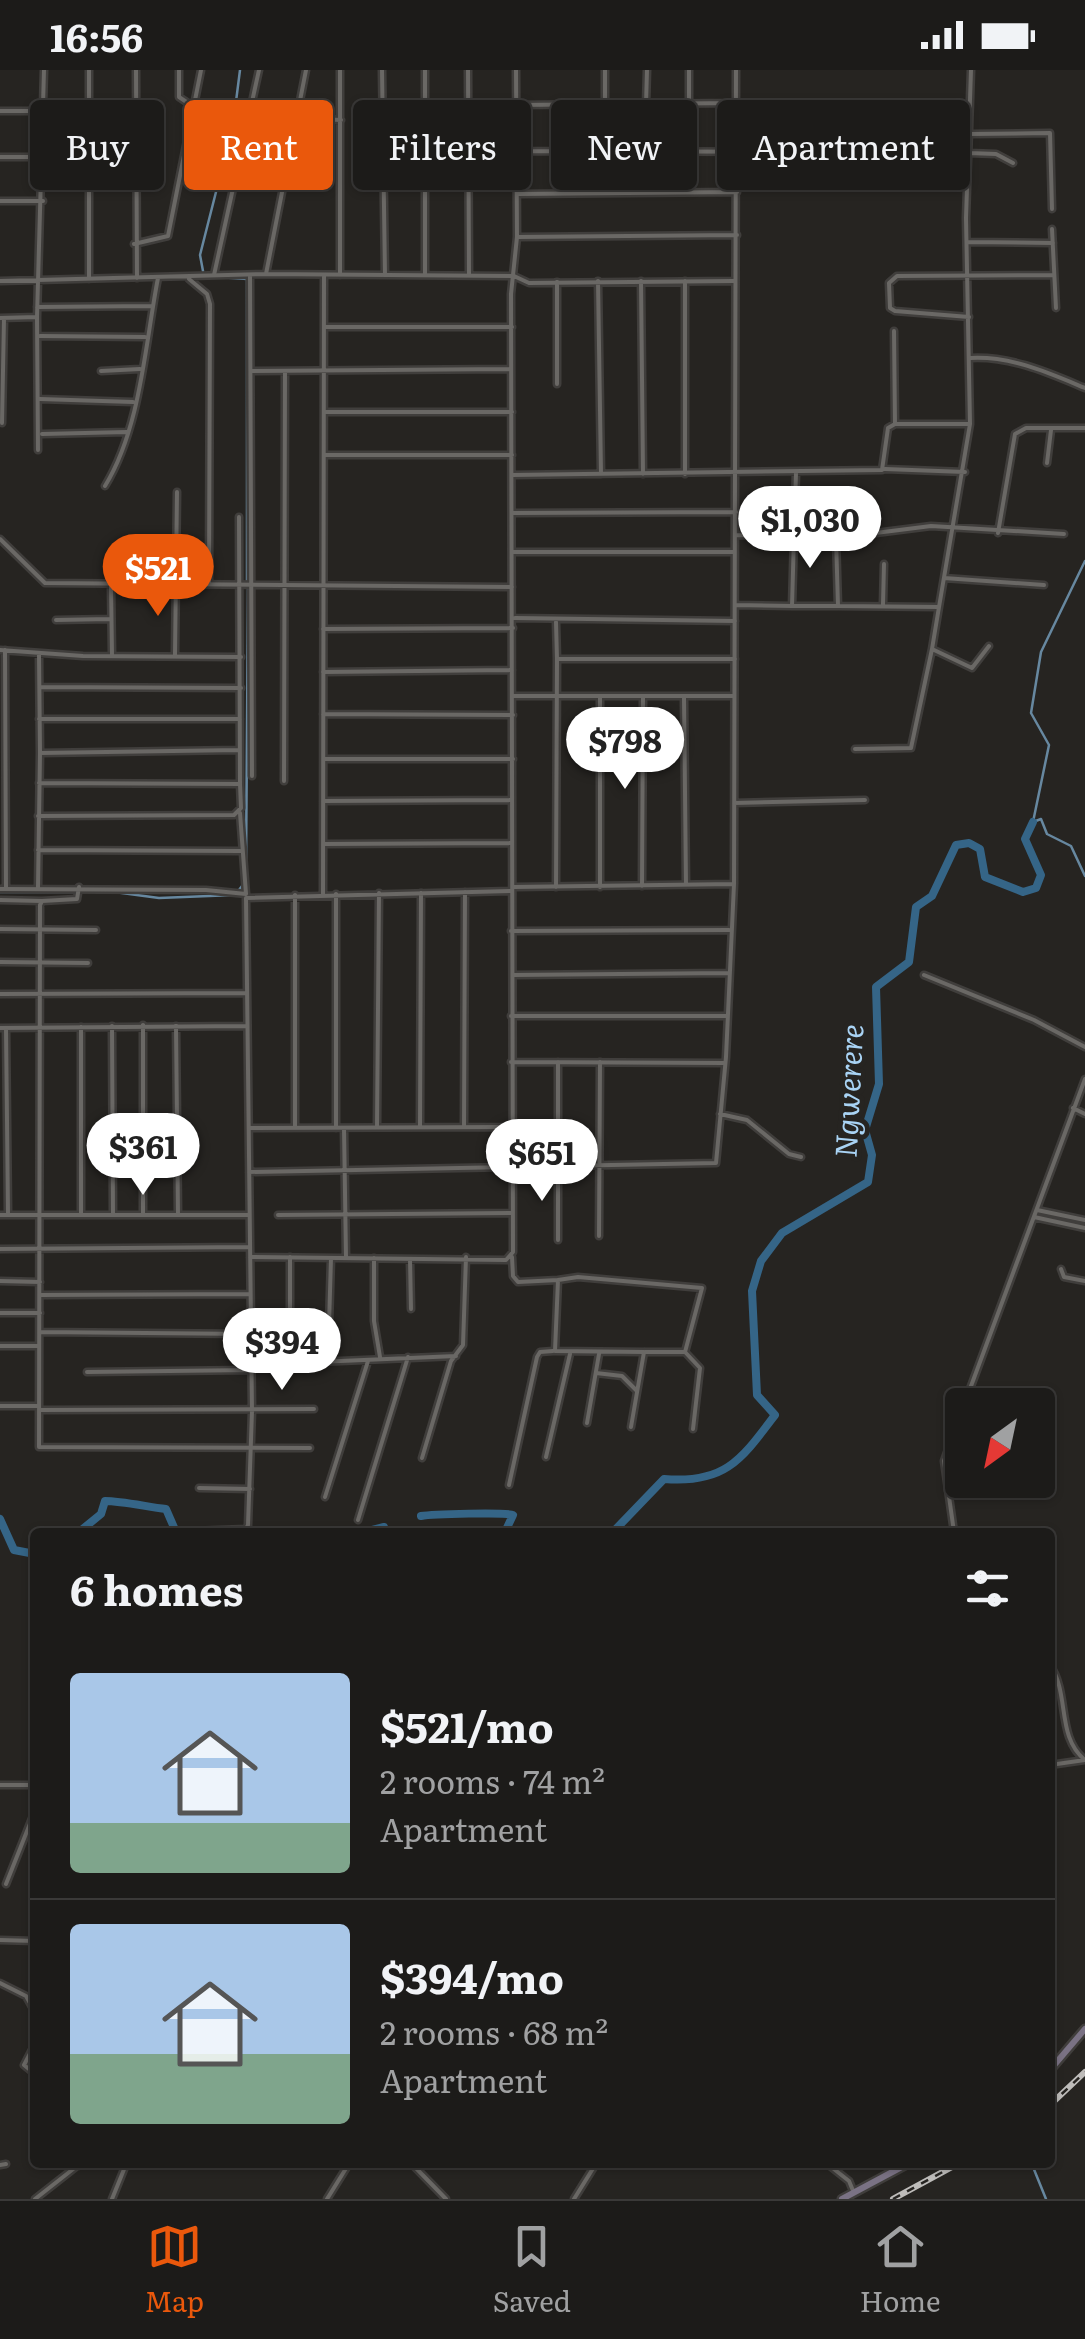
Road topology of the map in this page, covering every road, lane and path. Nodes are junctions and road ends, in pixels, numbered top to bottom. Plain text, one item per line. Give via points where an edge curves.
1 (44, 70) edge
2 (89, 70) edge
3 (136, 70) edge
4 (179, 70) edge
5 (201, 70) edge
6 (259, 70) edge
7 (306, 70) edge
8 (340, 70) edge
9 (382, 70) edge
10 (426, 70) edge
11 (468, 70) edge
12 (516, 70) edge
13 (605, 70) edge
14 (647, 70) edge
15 (689, 70) edge
16 (736, 70) edge
17 (971, 70) edge
18 (44, 100) edge
19 (184, 100) edge
20 (195, 100) edge
21 (252, 100) edge
22 (300, 100) edge
23 (516, 100) edge
24 (605, 100) edge
25 (646, 100) edge
26 (689, 100) edge
27 (736, 100) edge
28 (970, 102) edge
29 (0, 111) edge
30 (30, 111) edge
31 (333, 120) edge
32 (341, 120) junction
33 (970, 134) edge
34 (717, 150) edge
35 (531, 151) edge
36 (970, 153) edge
37 (0, 157) edge
38 (30, 157) edge
39 (184, 157) edge
40 (1013, 163) dead end
41 (717, 189) edge
42 (43, 190) edge
43 (232, 190) edge
44 (282, 190) edge
45 (516, 190) edge
46 (738, 190) edge
47 (969, 190) edge
48 (516, 194) junction
49 (0, 201) edge
50 (43, 201) junction
51 (1052, 210) dead end
52 (1052, 229) dead end
53 (738, 234) junction
54 (517, 237) junction
55 (968, 242) junction
56 (1053, 242) junction
57 (134, 244) junction
58 (266, 274) junction
59 (967, 274) junction
60 (324, 275) junction
61 (340, 275) junction
62 (1054, 275) junction
63 (214, 276) junction
64 (250, 276) junction
65 (385, 276) junction
66 (425, 276) junction
67 (469, 276) junction
68 (514, 276) junction
69 (186, 277) junction
70 (137, 278) junction
71 (158, 278) junction
72 (40, 279) junction
73 (89, 279) junction
74 (0, 281) edge
75 (598, 281) junction
76 (641, 281) junction
77 (685, 281) junction
78 (733, 281) junction
79 (557, 282) junction
80 (152, 306) junction
81 (37, 308) junction
82 (1056, 308) dead end
83 (37, 316) junction
84 (969, 316) junction
85 (2, 318) edge
86 (324, 327) junction
87 (512, 327) junction
88 (894, 331) dead end
89 (38, 336) junction
90 (145, 337) junction
91 (971, 358) junction
92 (140, 369) junction
93 (512, 369) junction
94 (100, 371) dead end
95 (250, 371) junction
96 (285, 371) junction
97 (323, 371) junction
98 (557, 384) dead end
99 (1085, 388) edge
100 (40, 399) junction
101 (133, 402) junction
102 (324, 412) junction
103 (512, 412) junction
104 (2, 424) edge
105 (895, 424) junction
106 (970, 424) junction
107 (1085, 428) edge
108 (1051, 430) junction
109 (127, 432) junction
110 (40, 434) junction
111 (38, 450) dead end
112 (512, 454) junction
113 (324, 455) junction
114 (1047, 463) dead end
115 (884, 468) junction
116 (796, 472) junction
117 (965, 472) junction
118 (512, 474) junction
119 (600, 474) junction
120 (643, 474) junction
121 (686, 474) junction
122 (734, 474) junction
123 (106, 486) dead end
124 (176, 492) dead end
125 (736, 512) junction
126 (512, 513) junction
127 (240, 516) dead end
128 (954, 528) junction
129 (998, 533) junction
130 (1064, 534) dead end
131 (735, 536) junction
132 (794, 536) junction
133 (836, 538) junction
134 (0, 539) edge
135 (142, 540) dead end
136 (0, 552) edge
137 (14, 552) junction
138 (512, 552) junction
139 (734, 552) junction
140 (884, 564) dead end
141 (944, 578) junction
142 (141, 584) junction
143 (176, 584) junction
144 (209, 584) junction
145 (111, 585) junction
146 (1044, 585) dead end
147 (240, 586) junction
148 (249, 586) junction
149 (283, 587) junction
150 (324, 587) junction
151 (512, 587) junction
152 (883, 604) junction
153 (735, 605) junction
154 (792, 606) junction
155 (838, 606) junction
156 (940, 607) junction
157 (513, 618) junction
158 (56, 620) dead end
159 (110, 620) junction
160 (556, 620) junction
161 (735, 621) junction
162 (513, 628) junction
163 (323, 629) junction
164 (989, 646) dead end
165 (932, 649) junction
166 (2, 650) edge
167 (39, 654) junction
168 (112, 655) junction
169 (175, 655) junction
170 (241, 656) junction
171 (557, 659) junction
172 (735, 659) junction
173 (512, 670) junction
174 (323, 672) junction
175 (40, 687) junction
176 (241, 688) junction
177 (512, 696) junction
178 (735, 696) junction
179 (558, 698) junction
180 (600, 698) junction
181 (643, 698) junction
182 (684, 698) junction
183 (323, 714) junction
184 (513, 715) junction
185 (40, 719) junction
186 (240, 720) junction
187 (855, 749) dead end
188 (239, 750) junction
189 (40, 754) junction
190 (324, 759) junction
191 (514, 759) junction
192 (252, 776) dead end
193 (284, 781) dead end
194 (39, 783) junction
195 (240, 784) junction
196 (512, 800) junction
197 (865, 800) dead end
198 (323, 801) junction
199 (734, 803) junction
200 (240, 811) junction
201 (38, 816) junction
202 (512, 843) junction
203 (324, 844) junction
204 (38, 850) junction
205 (240, 851) junction
206 (734, 884) junction
207 (686, 885) junction
208 (642, 886) junction
209 (556, 887) junction
210 (600, 887) junction
211 (38, 888) junction
212 (79, 888) junction
213 (3, 889) edge
214 (512, 889) junction
215 (465, 892) junction
216 (421, 893) junction
217 (323, 894) junction
218 (336, 894) junction
219 (379, 894) junction
220 (294, 895) junction
221 (246, 896) junction
222 (0, 900) edge
223 (42, 901) junction
224 (39, 928) junction
225 (0, 929) edge
226 (96, 930) dead end
227 (729, 930) junction
228 (512, 931) junction
229 (0, 962) edge
230 (39, 962) junction
231 (88, 963) dead end
232 (728, 973) junction
233 (511, 975) junction
234 (924, 975) dead end
235 (247, 993) junction
236 (0, 994) edge
237 (38, 994) junction
238 (510, 1016) junction
239 (726, 1016) junction
240 (143, 1025) junction
241 (81, 1026) junction
242 (112, 1026) junction
243 (176, 1026) junction
244 (246, 1026) junction
245 (39, 1027) junction
246 (3, 1028) edge
247 (1085, 1047) edge
248 (512, 1062) junction
249 (558, 1062) junction
250 (600, 1062) junction
251 (725, 1063) junction
252 (1085, 1079) edge
253 (1074, 1108) junction
254 (720, 1114) junction
255 (1085, 1114) edge
256 (377, 1126) junction
257 (295, 1127) junction
258 (420, 1127) junction
259 (464, 1127) junction
260 (510, 1127) junction
261 (250, 1128) junction
262 (336, 1128) junction
263 (344, 1128) junction
264 (801, 1157) dead end
265 (559, 1168) junction
266 (511, 1169) junction
267 (600, 1169) junction
268 (344, 1170) junction
269 (249, 1172) junction
270 (1036, 1210) junction
271 (511, 1213) junction
272 (346, 1214) junction
273 (0, 1215) edge
274 (8, 1215) junction
275 (37, 1215) junction
276 (81, 1215) junction
277 (112, 1215) junction
278 (144, 1215) junction
279 (178, 1215) junction
280 (249, 1215) junction
281 (278, 1215) dead end
282 (1034, 1217) junction
283 (1085, 1220) edge
284 (1085, 1228) edge
285 (598, 1236) dead end
286 (558, 1240) dead end
287 (249, 1247) junction
288 (41, 1248) junction
289 (0, 1249) edge
290 (512, 1255) junction
291 (250, 1257) junction
292 (290, 1257) junction
293 (410, 1257) junction
294 (466, 1257) junction
295 (331, 1258) junction
296 (346, 1258) junction
297 (374, 1258) junction
298 (1061, 1269) dead end
299 (558, 1280) junction
300 (0, 1281) edge
301 (1085, 1281) edge
302 (40, 1282) junction
303 (250, 1294) junction
304 (40, 1295) junction
305 (411, 1310) dead end
306 (0, 1313) edge
307 (40, 1314) junction
308 (290, 1323) dead end
309 (330, 1325) dead end
310 (39, 1332) junction
311 (250, 1334) junction
312 (0, 1346) edge
313 (38, 1346) junction
314 (555, 1351) junction
315 (570, 1352) junction
316 (644, 1352) junction
317 (685, 1352) junction
318 (599, 1354) junction
319 (456, 1356) junction
320 (408, 1357) junction
321 (380, 1360) junction
322 (368, 1361) junction
323 (251, 1368) junction
324 (87, 1372) dead end
325 (596, 1372) junction
326 (970, 1388) edge
327 (637, 1391) junction
328 (0, 1406) edge
329 (38, 1408) junction
330 (314, 1408) dead end
331 (252, 1412) junction
332 (587, 1422) dead end
333 (631, 1428) dead end
334 (693, 1429) dead end
335 (252, 1446) junction
336 (310, 1448) dead end
337 (546, 1457) dead end
338 (422, 1458) dead end
339 (509, 1485) dead end
340 (199, 1488) dead end
341 (250, 1490) junction
342 (325, 1497) dead end
343 (949, 1498) edge
344 (358, 1520) dead end
345 (246, 1528) edge
346 (953, 1528) edge
347 (1055, 1672) edge
348 (1055, 1765) edge
349 (0, 1785) edge
350 (30, 1786) edge
351 (30, 1824) edge
352 (6, 1884) dead end
353 (0, 1940) edge
354 (30, 1941) edge
355 (0, 1983) edge
356 (30, 2009) edge
357 (1085, 2029) edge
358 (1055, 2064) edge
359 (74, 2168) edge
360 (125, 2168) edge
361 (346, 2168) edge
362 (416, 2168) edge
363 (594, 2168) edge
364 (833, 2168) edge
365 (900, 2168) edge
366 (854, 2193) junction
367 (35, 2199) edge
368 (112, 2199) edge
369 (328, 2199) edge
370 (446, 2199) edge
371 (574, 2199) edge
372 (842, 2199) edge

1 - 18 street
2 - 73 street
3 - 57 street
4 - 19 street
5 - 20 street
6 - 21 street
7 - 22 street
8 - 32 street
9 - 65 street
10 - 66 street
11 - 67 street
12 - 23 street
13 - 24 street
14 - 25 street
15 - 26 street
16 - 27 street
17 - 28 street
29 - 30 street
31 - 32 street
32 - 61 street
33 - 51 street via 1050,133
34 - 35 street
36 - 40 street
37 - 38 street
39 - 57 street via 168,236
41 - 48 street
42 - 50 street
43 - 63 street
44 - 58 street
45 - 48 street
46 - 53 street
47 - 55 street
48 - 54 street
49 - 50 street
50 - 72 street
52 - 56 street
53 - 54 street
53 - 78 street
54 - 68 street
55 - 56 street
55 - 59 street
56 - 62 street
57 - 70 street
58 - 60 street
58 - 64 street
59 - 62 street
59 - 84 street
59 - 84 street via 896,276 888,296 890,308 901,313
60 - 61 street
60 - 86 street
61 - 65 street
62 - 82 street
63 - 64 street
63 - 69 street
64 - 95 street
65 - 66 street
66 - 67 street
67 - 68 street
68 - 79 street
68 - 87 street
69 - 71 street
69 - 144 street via 208,294 210,304
70 - 71 street
70 - 73 street
71 - 80 street
72 - 73 street
72 - 74 street
72 - 81 street
75 - 76 street
75 - 79 street
75 - 119 street
76 - 77 street
76 - 120 street
77 - 78 street
77 - 121 street
78 - 122 street
79 - 98 street
80 - 81 street
80 - 90 street
81 - 83 street
83 - 85 street
83 - 89 street
84 - 91 street
85 - 104 street
86 - 87 street
86 - 97 street
87 - 93 street
88 - 105 street
89 - 90 street
89 - 100 street
90 - 92 street
91 - 99 street via 1052,372
91 - 106 street
92 - 94 street
92 - 101 street
93 - 97 street
93 - 103 street
95 - 96 street
95 - 148 street
96 - 97 street
96 - 149 street
97 - 102 street
100 - 101 street
100 - 110 street
101 - 109 street
102 - 103 street
102 - 113 street
103 - 112 street
105 - 106 street
105 - 115 street via 888,428
106 - 117 street
107 - 108 street
108 - 114 street
108 - 129 street via 1014,434
109 - 110 street
109 - 123 street
110 - 111 street
112 - 113 street
112 - 118 street
113 - 150 street
115 - 116 street
115 - 117 street
116 - 122 street
116 - 132 street
117 - 128 street
118 - 119 street
118 - 126 street
119 - 120 street
120 - 121 street
121 - 122 street
122 - 125 street
124 - 143 street
125 - 126 street
125 - 131 street
126 - 138 street
127 - 147 street
128 - 129 street
128 - 133 street via 889,528
128 - 141 street
129 - 130 street
131 - 132 street
131 - 139 street
132 - 133 street
132 - 154 street
133 - 155 street
134 - 137 street
135 - 142 street
136 - 137 street
137 - 145 street via 39,582
138 - 139 street
138 - 151 street
139 - 153 street
140 - 152 street
141 - 146 street
141 - 156 street
142 - 143 street
142 - 145 street
143 - 144 street
143 - 169 street
144 - 147 street
145 - 159 street
147 - 148 street
147 - 170 street
148 - 149 street
148 - 192 street
149 - 150 street
149 - 193 street
150 - 151 street
150 - 163 street
151 - 157 street
152 - 155 street
152 - 156 street
153 - 154 street
153 - 161 street
154 - 155 street
156 - 165 street
157 - 160 street
157 - 162 street
158 - 159 street
159 - 168 street
160 - 161 street
160 - 171 street
161 - 172 street
162 - 163 street
162 - 173 street
163 - 174 street
164 - 165 street via 974,668
165 - 187 street via 911,748
166 - 167 street
166 - 213 street
167 - 168 street
167 - 175 street
168 - 169 street
169 - 170 street
170 - 176 street
171 - 172 street
171 - 179 street
172 - 178 street
173 - 174 street
173 - 177 street
174 - 183 street
175 - 176 street
175 - 185 street
176 - 186 street
177 - 179 street
177 - 184 street
178 - 182 street
178 - 199 street
179 - 180 street
179 - 209 street
180 - 181 street
180 - 210 street
181 - 182 street
181 - 208 street
182 - 207 street
183 - 184 street
183 - 190 street
184 - 191 street
185 - 186 street
185 - 189 street
186 - 188 street
188 - 189 street
188 - 195 street
189 - 194 street
190 - 191 street
190 - 198 street
191 - 196 street
194 - 195 street
194 - 201 street
195 - 200 street
196 - 198 street
196 - 202 street
197 - 199 street
198 - 203 street
199 - 206 street
200 - 201 street
200 - 205 street
201 - 204 street
202 - 203 street
202 - 214 street
203 - 217 street
204 - 205 street
204 - 211 street
205 - 221 street
206 - 207 street
206 - 227 street
207 - 208 street
208 - 210 street
209 - 210 street
209 - 214 street
211 - 212 street
211 - 213 street
212 - 221 street
212 - 223 street via 77,899
214 - 215 street
214 - 228 street
215 - 216 street
215 - 259 street
216 - 219 street
216 - 258 street
217 - 218 street
217 - 220 street
218 - 219 street
218 - 262 street
219 - 256 street
220 - 221 street
220 - 257 street
221 - 235 street
222 - 223 street
223 - 224 street
224 - 225 street
224 - 226 street
224 - 230 street
227 - 228 street
227 - 232 street
228 - 233 street
229 - 230 street
230 - 231 street
230 - 237 street
232 - 233 street
232 - 239 street
233 - 238 street
234 - 247 street
235 - 237 street
235 - 244 street
236 - 237 street
237 - 245 street
238 - 239 street
238 - 248 street
239 - 251 street
240 - 242 street
240 - 243 street
240 - 278 street
241 - 242 street
241 - 245 street
241 - 276 street
242 - 277 street
243 - 244 street
243 - 279 street
244 - 261 street
245 - 246 street
245 - 275 street
246 - 274 street
248 - 249 street
248 - 260 street
249 - 250 street
249 - 265 street
250 - 251 street
250 - 267 street
251 - 254 street
252 - 253 street
253 - 255 street
253 - 270 street
254 - 264 street via 747,1120
254 - 267 street via 714,1166
256 - 258 street
256 - 263 street
257 - 261 street
257 - 262 street
258 - 259 street
259 - 260 street
260 - 266 street
261 - 269 street
262 - 263 street
263 - 268 street
265 - 266 street
265 - 267 street
265 - 286 street
266 - 268 street
266 - 271 street
267 - 285 street
268 - 269 street
268 - 272 street
269 - 280 street
270 - 282 street
270 - 283 street
271 - 272 street
271 - 290 street
272 - 281 street
272 - 296 street
273 - 274 street
274 - 275 street
275 - 276 street
275 - 288 street
276 - 277 street
277 - 278 street
278 - 279 street
279 - 280 street
280 - 287 street
282 - 284 street
282 - 326 street
287 - 288 street
287 - 291 street
288 - 289 street
288 - 302 street
290 - 294 street
290 - 299 street via 518,1282
291 - 292 street
291 - 303 street
292 - 295 street
292 - 308 street
293 - 294 street
293 - 297 street
293 - 305 street
294 - 319 street via 464,1344
295 - 296 street
295 - 309 street
296 - 297 street
297 - 321 street
298 - 301 street via 1064,1277
299 - 314 street
299 - 317 street via 699,1286 704,1292
300 - 302 street
302 - 304 street
303 - 304 street
303 - 311 street
304 - 307 street
306 - 307 street
307 - 310 street
310 - 311 street
310 - 313 street
311 - 323 street
312 - 313 street
313 - 329 street
314 - 315 street
314 - 339 street via 537,1357
315 - 318 street
315 - 337 street
316 - 317 street
316 - 318 street
316 - 327 street
317 - 334 street via 700,1368
318 - 325 street
319 - 320 street
319 - 338 street
320 - 321 street
320 - 344 street
321 - 322 street
322 - 323 street
322 - 342 street
323 - 324 street
323 - 331 street
325 - 327 street via 622,1376
325 - 332 street
327 - 333 street
328 - 329 street
329 - 331 street
329 - 335 street via 42,1449
330 - 331 street
331 - 335 street
335 - 336 street
335 - 341 street
340 - 341 street
341 - 345 street
343 - 346 street
347 - 348 street via 1072,1750 1085,1760
349 - 350 street
351 - 352 street
353 - 354 street
355 - 356 street via 26,1996
357 - 358 main road
359 - 367 street
360 - 368 street
361 - 369 street
362 - 370 street
363 - 371 street
364 - 366 street
365 - 366 main road
366 - 372 main road

